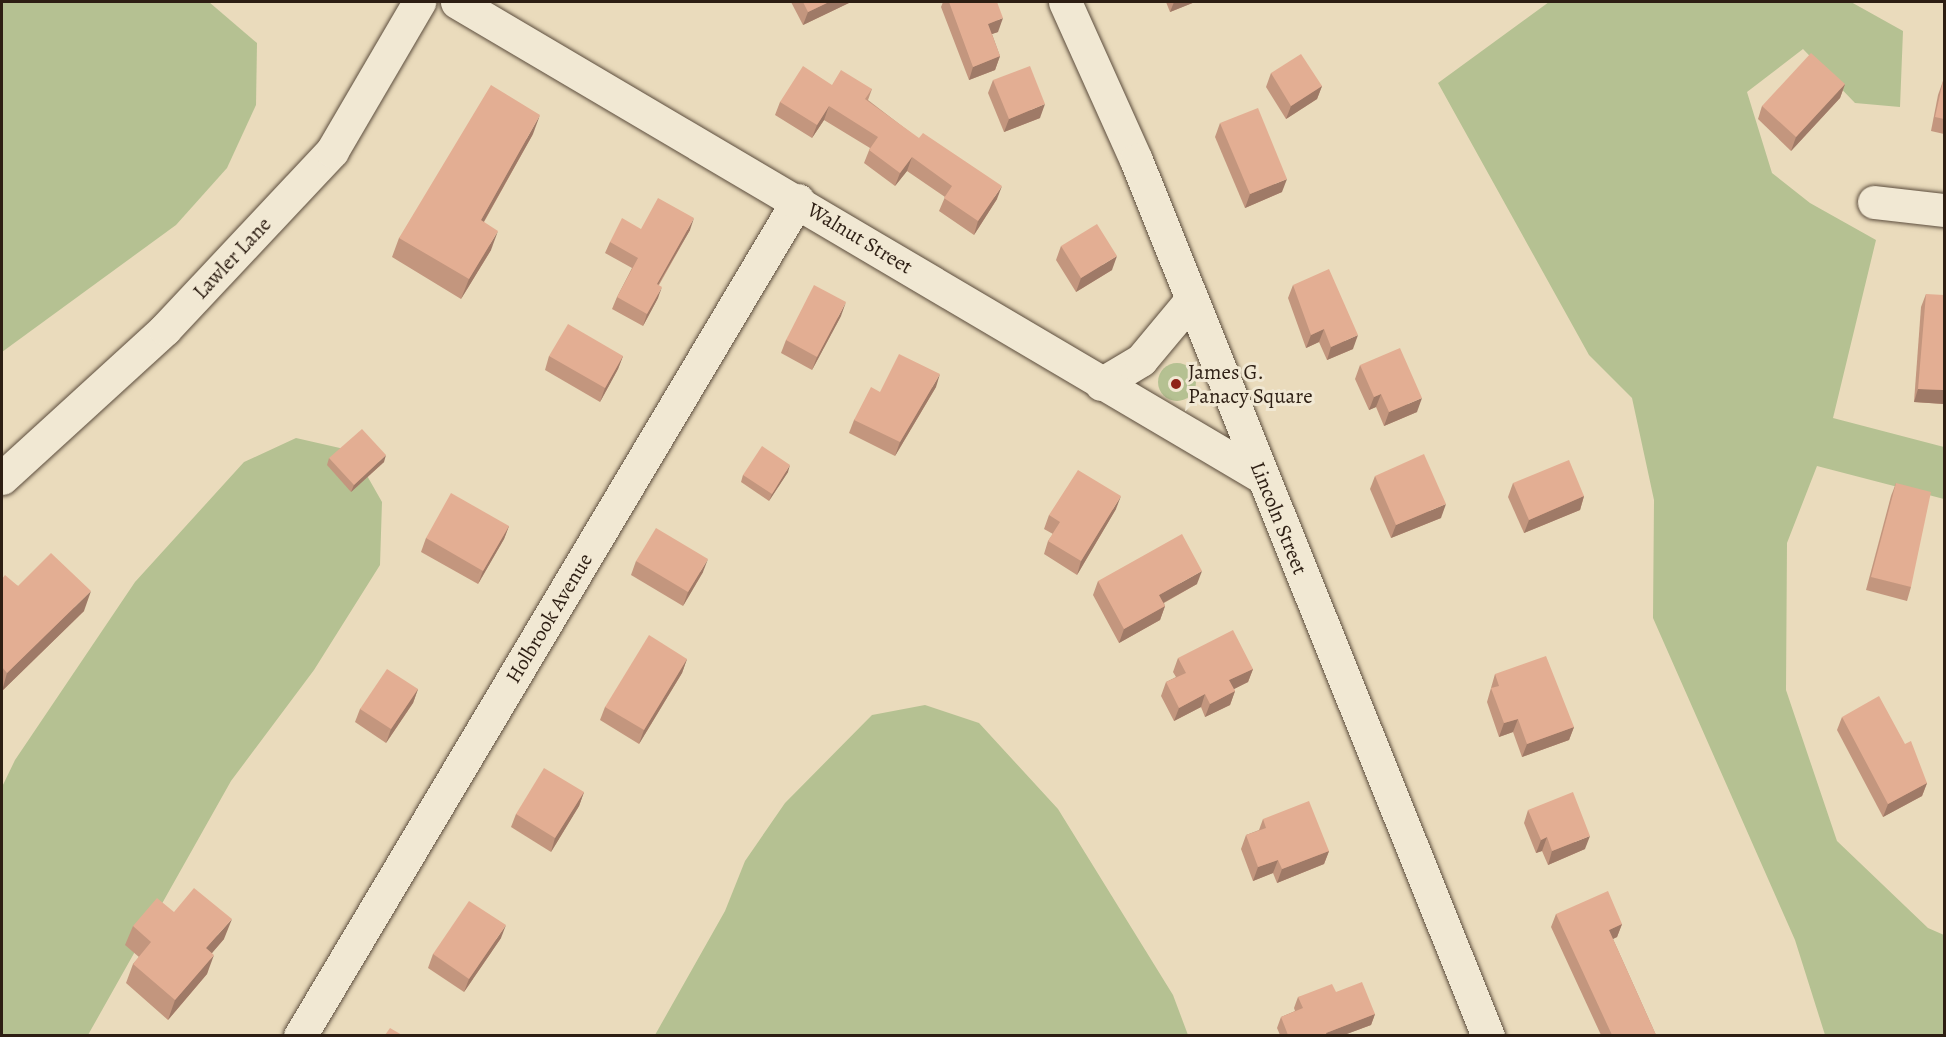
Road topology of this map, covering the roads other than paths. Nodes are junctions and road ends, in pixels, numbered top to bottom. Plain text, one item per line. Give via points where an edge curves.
1 (419, 2) edge
2 (456, 2) edge
3 (1065, 2) edge
4 (798, 200) junction
5 (1874, 202) dead end
6 (1944, 210) edge
7 (1191, 300) junction
8 (1101, 384) junction
9 (1262, 477) junction
10 (2, 478) edge
11 (300, 1035) edge
12 (1488, 1035) edge

1 - 10 street, Lawler Lane via 332,151 165,329
2 - 4 street, Walnut Street
3 - 7 street, Lincoln Street
4 - 8 street, Walnut Street
4 - 11 street, Holbrook Avenue
5 - 6 street
7 - 8 street via 1141,360
7 - 9 street, Lincoln Street
8 - 9 street, Walnut Street
9 - 12 street, Lincoln Street

